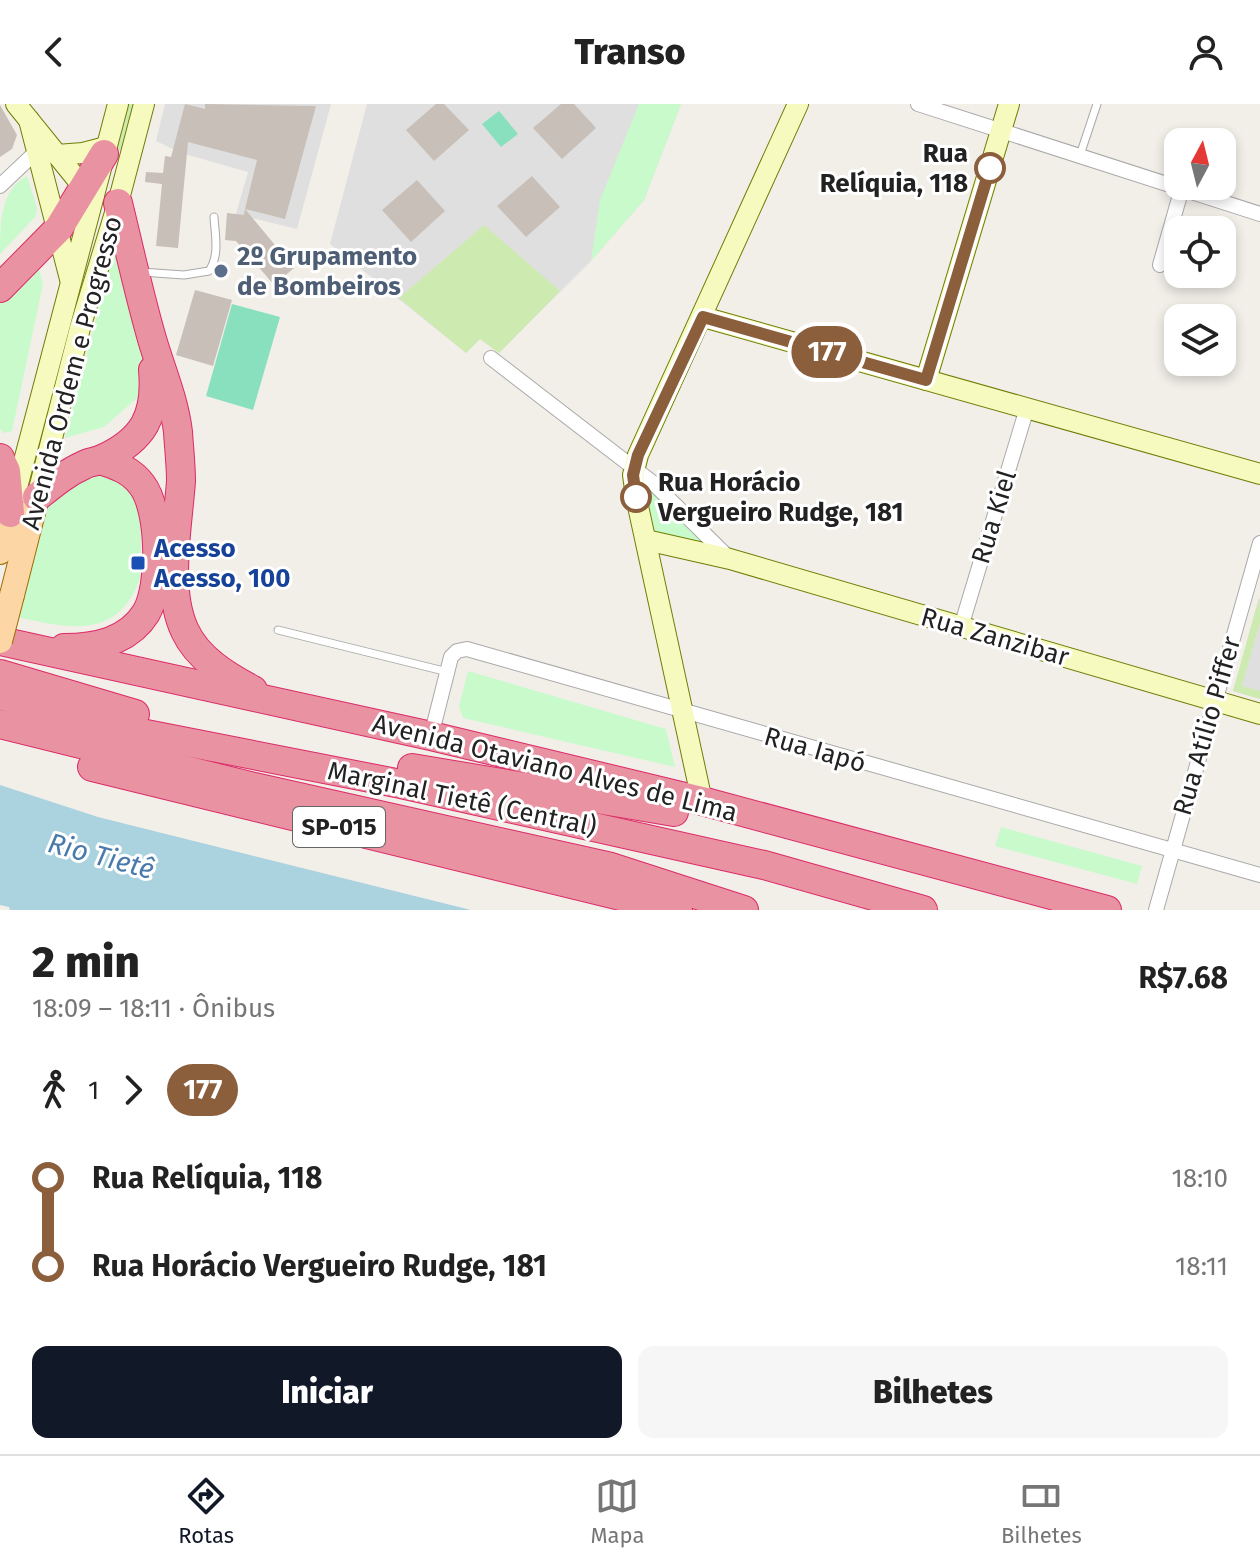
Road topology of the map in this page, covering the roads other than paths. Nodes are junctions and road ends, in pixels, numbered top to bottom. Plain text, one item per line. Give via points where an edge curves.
1 (118, 104) edge
2 (144, 104) edge
3 (798, 104) edge
4 (918, 104) edge
5 (1009, 104) edge
6 (1097, 104) edge
7 (22, 112) edge
8 (1001, 130) junction
9 (105, 150) junction
10 (47, 153) junction
11 (1080, 155) junction
12 (43, 171) junction
13 (13, 173) junction
14 (1164, 182) edge
15 (0, 186) edge
16 (99, 195) junction
17 (1179, 200) edge
18 (1218, 200) edge
19 (1260, 214) edge
20 (214, 217) dead end
21 (59, 228) junction
22 (1160, 265) dead end
23 (134, 272) junction
24 (71, 285) junction
25 (0, 288) edge
26 (703, 317) junction
27 (152, 341) junction
28 (491, 358) dead end
29 (926, 380) junction
30 (1027, 408) junction
31 (0, 458) edge
32 (100, 460) junction
33 (634, 467) junction
34 (1260, 474) edge
35 (37, 497) junction
36 (10, 513) junction
37 (646, 540) junction
38 (1260, 543) edge
39 (0, 552) edge
40 (730, 559) junction
41 (961, 627) junction
42 (278, 630) dead end
43 (0, 641) edge
44 (29, 649) junction
45 (448, 672) junction
46 (0, 674) edge
47 (0, 695) edge
48 (275, 701) junction
49 (1215, 701) junction
50 (682, 712) junction
51 (1260, 714) edge
52 (0, 724) edge
53 (431, 736) junction
54 (0, 744) edge
55 (254, 787) junction
56 (702, 801) junction
57 (774, 822) junction
58 (1172, 851) junction
59 (1260, 875) edge
60 (864, 893) junction
61 (678, 910) edge
62 (744, 910) edge
63 (923, 910) edge
64 (1107, 910) edge
65 (1156, 910) edge

1 - 9 street
2 - 16 street, Avenida Ordem e Progresso
3 - 26 street
4 - 8 street
5 - 8 street
6 - 11 lane
7 - 10 street
8 - 11 street
8 - 29 street
9 - 10 street
9 - 16 highway
10 - 12 street
10 - 13 street
10 - 16 street
11 - 14 street
12 - 13 street
12 - 21 street
13 - 15 street
16 - 21 highway
16 - 23 highway
16 - 24 street, Avenida Ordem e Progresso
16 - 35 street, Avenida Ordem e Progresso via 80,328
17 - 22 street
18 - 19 street
20 - 23 lane via 216,253 209,271
21 - 24 street
21 - 25 highway
23 - 27 highway
24 - 36 street, Avenida Ordem e Progresso
26 - 29 street
26 - 33 street
27 - 32 highway via 153,407 127,445
27 - 48 highway via 172,394 177,430 181,477 175,585 184,630 195,649 215,666
28 - 33 street, Rua Zanzibar
29 - 30 street
30 - 34 street
30 - 41 street, Rua Kiel
31 - 36 highway
32 - 35 highway via 71,472
32 - 44 highway via 129,472 150,499 156,568 146,613 109,643
33 - 37 street
33 - 40 street, Rua Zanzibar
35 - 43 main road, Avenida Ordem e Progresso, bridge
36 - 39 main road, Avenida Ordem e Progresso
37 - 40 street, Rua Zanzibar
37 - 50 street
38 - 49 street, Rua Atílio Piffer
40 - 41 street, Rua Zanzibar
41 - 49 street, Rua Zanzibar
42 - 45 lane
43 - 44 highway, Avenida Otaviano Alves de Lima
44 - 48 highway, Avenida Otaviano Alves de Lima
45 - 50 street, Rua Iapó via 454,653 467,649
45 - 53 street
46 - 57 highway via 181,728 240,740 659,810
47 - 60 highway, Marginal Tietê (Central) via 71,717 501,806
48 - 53 highway, Avenida Otaviano Alves de Lima
49 - 51 street, Rua Zanzibar
49 - 58 street, Rua Atílio Piffer
50 - 56 street
50 - 58 street, Rua Iapó
52 - 55 highway, SP-015
53 - 56 highway, Avenida Otaviano Alves de Lima
54 - 61 highway, SP-015
55 - 60 highway via 271,779 346,786 787,887
55 - 62 highway, SP-015 via 611,867
56 - 57 highway, Avenida Otaviano Alves de Lima
57 - 64 highway, Avenida Otaviano Alves de Lima
58 - 59 street, Rua Iapó
58 - 65 street, Rua Atílio Piffer
60 - 63 highway, Marginal Tietê (Central)

